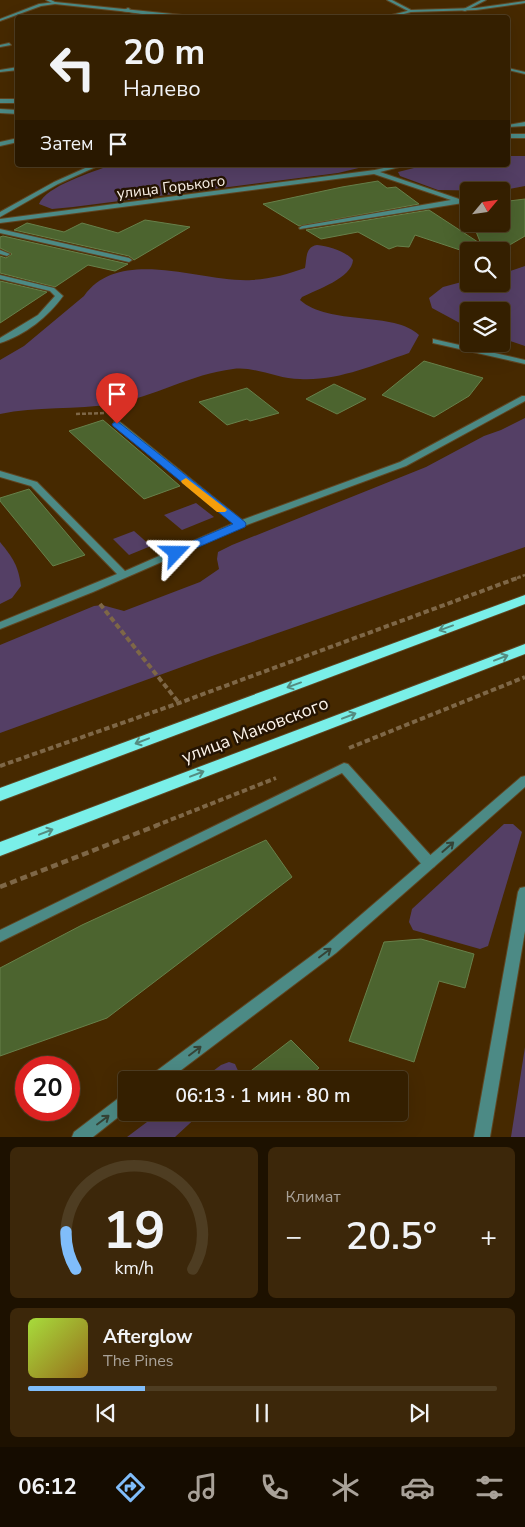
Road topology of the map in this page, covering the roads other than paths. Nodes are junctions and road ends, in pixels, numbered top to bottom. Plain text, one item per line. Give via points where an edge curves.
1 (48, 0) edge
2 (389, 0) edge
3 (484, 0) edge
4 (56, 2) junction
5 (525, 2) edge
6 (128, 9) junction
7 (464, 10) junction
8 (411, 11) junction
9 (150, 14) dead end
10 (177, 15) edge
11 (394, 15) edge
12 (0, 20) edge
13 (10, 44) dead end
14 (0, 46) edge
15 (15, 68) edge
16 (510, 69) edge
17 (0, 71) edge
18 (525, 73) edge
19 (0, 101) edge
20 (15, 101) edge
21 (0, 111) edge
22 (15, 112) edge
23 (525, 124) edge
24 (510, 126) edge
25 (510, 136) edge
26 (525, 136) edge
27 (15, 141) edge
28 (0, 144) edge
29 (92, 167) edge
30 (396, 167) edge
31 (375, 172) junction
32 (459, 201) joint
33 (0, 215) edge
34 (0, 221) edge
35 (302, 228) dead end
36 (0, 232) edge
37 (129, 260) dead end
38 (0, 277) edge
39 (0, 341) edge
40 (436, 341) dead end
41 (525, 362) edge
42 (525, 398) edge
43 (117, 424) road end
44 (0, 474) edge
45 (241, 524) junction
46 (124, 575) junction
47 (525, 599) edge
48 (0, 626) edge
49 (525, 648) edge
50 (525, 780) edge
51 (0, 795) edge
52 (0, 850) edge
53 (430, 863) junction
54 (525, 892) edge
55 (0, 936) edge
56 (168, 1071) edge
57 (118, 1108) edge
58 (80, 1137) edge
59 (482, 1137) edge

1 - 4 street
2 - 8 street
3 - 7 street
4 - 6 street
4 - 12 street
5 - 7 street
6 - 9 street via 124,11
6 - 10 street
7 - 8 street
8 - 11 street
13 - 14 street
15 - 17 street
16 - 18 street
19 - 20 street
21 - 22 street
23 - 24 street
25 - 26 street
27 - 28 street
29 - 33 street via 56,183
30 - 31 street, улица Горького
31 - 32 street
31 - 34 street, улица Горького
32 - 35 street
36 - 37 street
38 - 39 street via 52,289 60,296 30,326
40 - 41 street
42 - 45 street via 403,464
43 - 45 street
44 - 46 street via 34,484
45 - 46 street
46 - 48 street
47 -> 51 highway, улица Маковского
52 -> 49 highway, улица Маковского
53 -> 50 street
53 - 55 street via 344,767
56 -> 53 street via 332,949
54 - 59 street
58 -> 57 street

